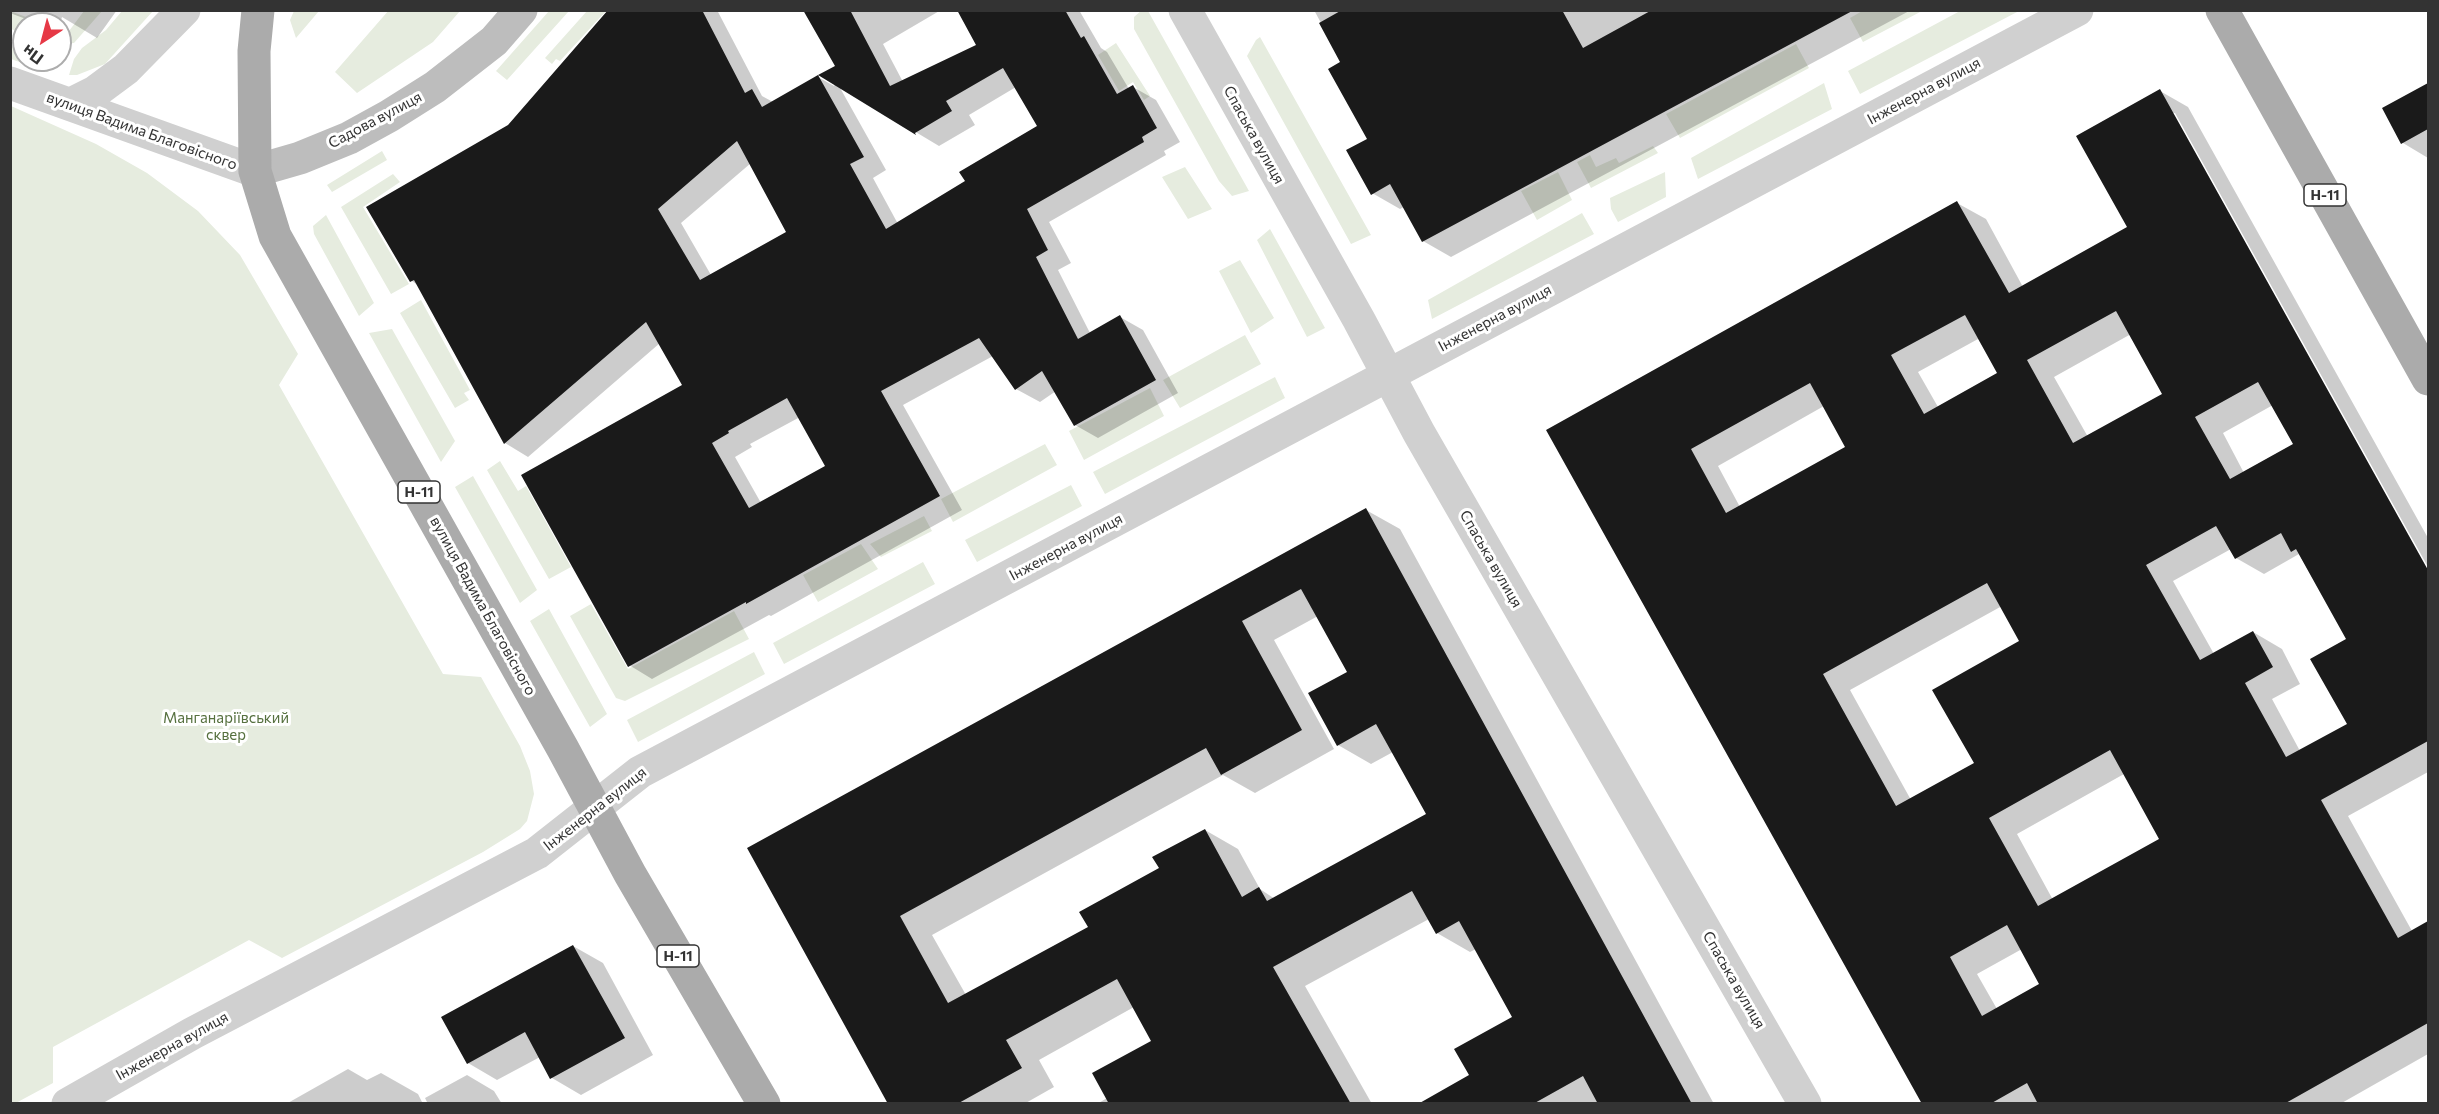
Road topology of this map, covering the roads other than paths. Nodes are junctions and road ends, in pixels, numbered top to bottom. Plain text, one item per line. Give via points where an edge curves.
1 (184, 10) edge
2 (258, 10) edge
3 (521, 10) edge
4 (1185, 10) edge
5 (2077, 10) edge
6 (2223, 10) edge
7 (10, 83) edge
8 (71, 104) junction
9 (255, 171) junction
10 (1389, 375) junction
11 (2428, 379) edge
12 (595, 807) junction
13 (68, 1104) edge
14 (765, 1104) edge
15 (1805, 1104) edge

1 - 8 street via 126,69
2 - 9 main road, Н-11 via 254,51
3 - 9 main road, Садова вулиця via 494,41 435,87 389,116 349,138
4 - 10 street, Спаська вулиця
5 - 10 street, Інженерна вулиця
6 - 11 main road, Н-11
7 - 8 street, вулиця Вадима Благовісного
8 - 9 street, вулиця Вадима Благовісного
9 - 12 main road, вулиця Вадима Благовісного / Н-11 via 275,236
10 - 12 street, Інженерна вулиця via 640,771
10 - 15 street, Спаська вулиця
12 - 13 street, Інженерна вулиця via 537,854 193,1033
12 - 14 main road, вулиця Вадима Благовісного / Н-11

